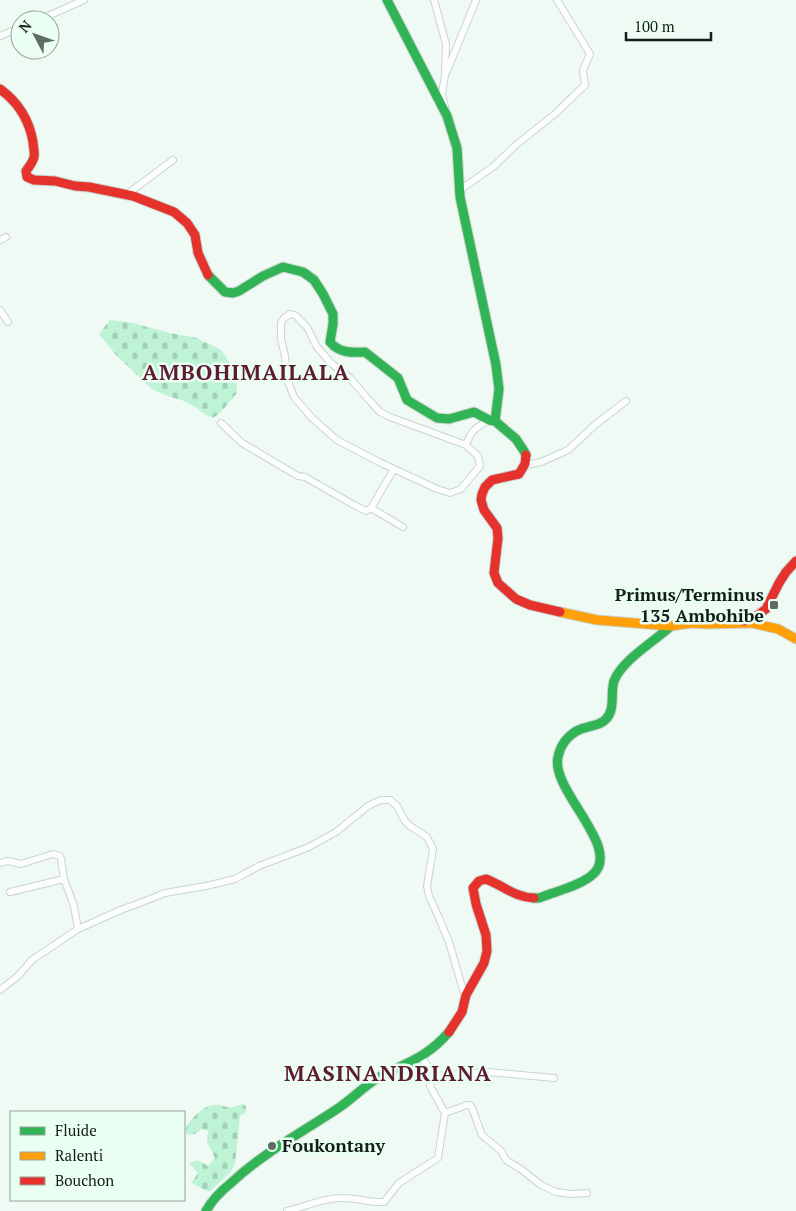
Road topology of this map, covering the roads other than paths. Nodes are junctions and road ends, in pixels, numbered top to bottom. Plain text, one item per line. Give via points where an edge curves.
1 (84, 0) edge
2 (387, 0) edge
3 (434, 0) edge
4 (476, 0) edge
5 (557, 0) edge
6 (60, 11) edge
7 (445, 75) junction
8 (0, 89) edge
9 (446, 116) junction
10 (173, 160) dead end
11 (460, 190) junction
12 (126, 195) junction
13 (0, 310) edge
14 (0, 321) edge
15 (626, 401) dead end
16 (492, 420) junction
17 (221, 423) dead end
18 (466, 445) junction
19 (526, 464) junction
20 (394, 469) junction
21 (371, 508) junction
22 (403, 527) dead end
23 (796, 561) edge
24 (738, 623) junction
25 (671, 626) junction
26 (796, 639) edge
27 (0, 863) edge
28 (64, 879) junction
29 (10, 892) dead end
30 (78, 929) junction
31 (0, 990) edge
32 (465, 997) junction
33 (421, 1056) junction
34 (432, 1076) junction
35 (554, 1078) dead end
36 (445, 1114) junction
37 (587, 1193) dead end
38 (206, 1211) edge
39 (287, 1211) edge

1 - 6 street
2 - 9 street
3 - 7 street via 446,44
4 - 7 street
5 - 11 street via 590,54 584,70 585,85 494,166
7 - 9 street via 442,94
8 - 12 street via 24,113 32,135 34,158 26,171 27,177
9 - 11 street via 457,148
10 - 12 street
11 - 16 street via 496,366 499,389
12 - 16 street via 174,212 187,223 195,235 198,253 209,276 224,292 239,292 283,267 303,272 324,294 333,314 330,342 334,347 350,353 366,352 398,378 408,400 437,418 449,419 474,412
13 - 14 street via 8,322
15 - 19 street via 568,450 541,462
16 - 18 street via 473,431
16 - 19 street via 522,447
17 - 21 street via 242,443 298,476 366,511
18 - 20 street via 478,456 480,466 461,489 450,493
18 - 20 street via 380,412 350,378 331,363 295,315 284,318 280,323 286,379 294,397 338,440
19 - 25 street via 519,474 492,480 482,494 484,510 497,528 494,573 498,583 516,599 530,605 597,620
20 - 21 street
21 - 22 street
23 - 24 street via 779,583 766,609
24 - 25 street
24 - 26 street via 770,627
25 - 32 street via 628,660 616,676 612,686 611,711 606,720 572,733 558,756 560,779 597,841 601,855 599,867 587,879 539,898 522,897 485,879 479,881 473,888 473,898 483,924 487,951 484,964
27 - 28 street via 21,864 57,855 61,859
28 - 29 street
28 - 30 street
30 - 31 street via 32,960
30 - 32 street via 165,893 235,878 309,846 336,832 368,806 390,800 405,821 427,838 433,849 429,896 449,942
32 - 33 street via 465,1005 446,1036
33 - 34 street
33 - 38 street via 369,1084 334,1112 251,1164 212,1201
34 - 35 street via 488,1072
34 - 36 street via 430,1086
36 - 37 street via 470,1105 482,1135 501,1151 506,1160 556,1192
36 - 39 street via 438,1158 399,1183 384,1202 332,1198

